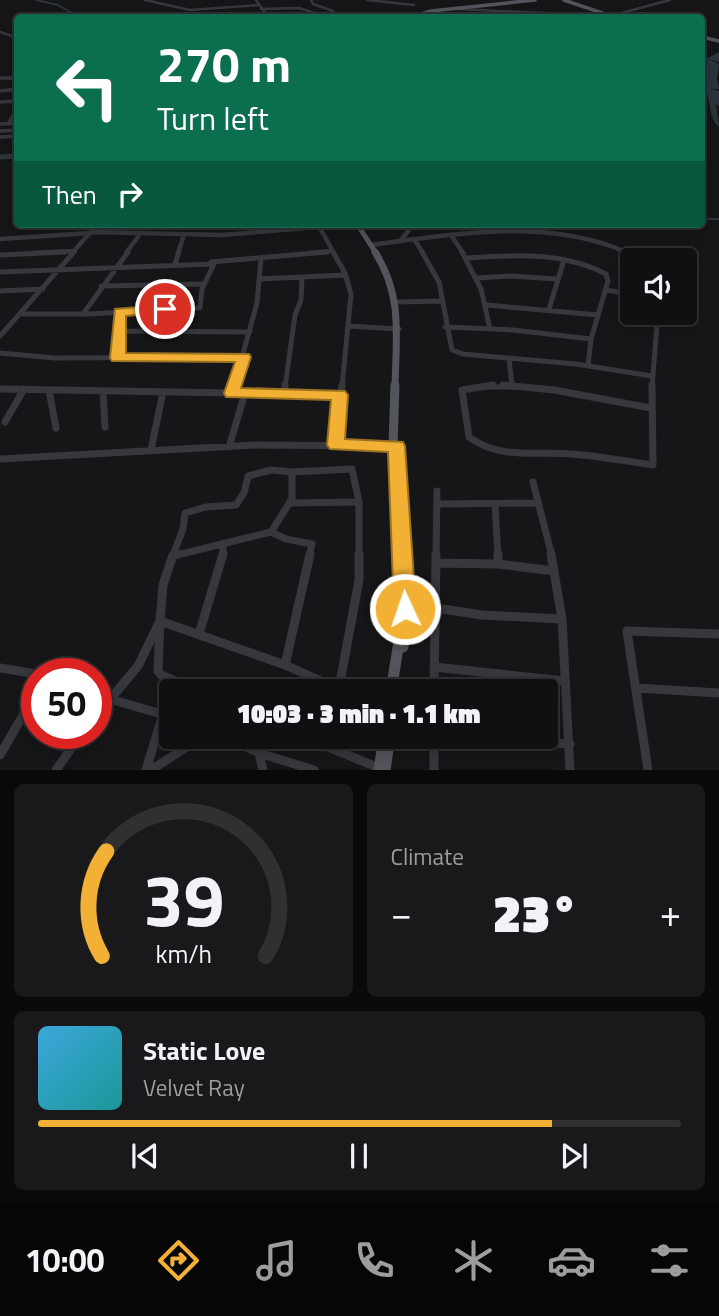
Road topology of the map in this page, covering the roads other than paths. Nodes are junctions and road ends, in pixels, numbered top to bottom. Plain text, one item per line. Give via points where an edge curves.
1 (145, 0) edge
2 (256, 0) edge
3 (312, 0) edge
4 (367, 0) edge
5 (415, 0) edge
6 (489, 0) edge
7 (535, 0) edge
8 (563, 0) edge
9 (670, 0) edge
10 (284, 2) dead end
11 (496, 4) junction
12 (258, 5) junction
13 (414, 5) junction
14 (289, 8) junction
15 (261, 9) junction
16 (448, 9) junction
17 (506, 10) junction
18 (265, 14) edge
19 (317, 14) edge
20 (334, 14) edge
21 (409, 14) edge
22 (419, 14) edge
23 (560, 14) edge
24 (603, 14) edge
25 (622, 14) edge
26 (14, 114) edge
27 (14, 123) edge
28 (0, 124) edge
29 (8, 124) junction
30 (94, 228) edge
31 (320, 228) joint
32 (360, 228) edge
33 (411, 228) edge
34 (91, 232) junction
35 (140, 234) junction
36 (184, 235) junction
37 (451, 235) junction
38 (0, 239) edge
39 (414, 239) junction
40 (400, 241) junction
41 (372, 245) junction
42 (620, 249) edge
43 (75, 251) junction
44 (333, 251) junction
45 (24, 254) junction
46 (0, 255) edge
47 (261, 258) junction
48 (465, 258) junction
49 (564, 260) junction
50 (211, 262) junction
51 (175, 264) junction
52 (115, 267) junction
53 (61, 268) junction
54 (18, 271) junction
55 (0, 272) edge
56 (345, 275) junction
57 (302, 277) junction
58 (478, 278) junction
59 (259, 279) junction
60 (557, 279) junction
61 (204, 284) junction
62 (101, 286) junction
63 (43, 289) junction
64 (605, 290) junction
65 (0, 291) edge
66 (620, 292) edge
67 (442, 301) junction
68 (397, 302) junction
69 (487, 305) junction
70 (549, 309) junction
71 (120, 312) junction
72 (20, 314) junction
73 (83, 314) junction
74 (598, 315) junction
75 (657, 325) edge
76 (0, 326) edge
77 (349, 326) junction
78 (8, 327) junction
79 (445, 327) junction
80 (398, 328) junction
81 (490, 329) junction
82 (119, 331) junction
83 (250, 332) junction
84 (0, 336) edge
85 (591, 339) junction
86 (0, 353) edge
87 (244, 357) junction
88 (118, 358) junction
89 (509, 358) junction
90 (588, 366) junction
91 (653, 376) junction
92 (512, 386) junction
93 (0, 389) edge
94 (24, 389) junction
95 (49, 390) junction
96 (103, 391) junction
97 (163, 392) junction
98 (232, 393) junction
99 (245, 393) junction
100 (284, 394) junction
101 (340, 395) junction
102 (650, 408) junction
103 (5, 422) dead end
104 (105, 426) dead end
105 (56, 428) dead end
106 (336, 445) junction
107 (229, 446) junction
108 (395, 446) junction
109 (151, 450) junction
110 (0, 459) edge
111 (292, 472) junction
112 (533, 482) dead end
113 (438, 491) dead end
114 (359, 502) junction
115 (289, 503) junction
116 (538, 503) junction
117 (439, 504) junction
118 (495, 504) junction
119 (271, 532) junction
120 (223, 543) junction
121 (173, 555) junction
122 (438, 563) junction
123 (498, 564) junction
124 (554, 570) junction
125 (436, 608) junction
126 (562, 619) junction
127 (160, 621) junction
128 (199, 634) junction
129 (719, 634) edge
130 (285, 665) junction
131 (434, 667) junction
132 (0, 668) edge
133 (21, 671) edge
134 (170, 679) edge
135 (315, 679) edge
136 (341, 679) edge
137 (396, 679) edge
138 (434, 679) edge
139 (565, 681) junction
140 (637, 688) junction
141 (719, 693) edge
142 (112, 696) edge
143 (112, 701) edge
144 (159, 713) edge
145 (21, 719) edge
146 (159, 738) edge
147 (558, 743) edge
148 (569, 744) junction
149 (71, 749) edge
150 (182, 749) edge
151 (250, 749) edge
152 (333, 749) edge
153 (383, 749) edge
154 (387, 749) edge
155 (434, 749) edge
156 (259, 753) junction
157 (0, 755) edge
158 (381, 769) edge
159 (56, 770) edge
160 (148, 770) edge
161 (262, 770) edge
162 (314, 770) edge
163 (434, 770) edge
164 (570, 770) edge
165 (648, 770) edge

1 - 12 street via 196,10
2 - 12 street
3 - 20 street
4 - 13 street
5 - 13 street
6 - 11 street
7 - 11 main road
8 - 24 main road
9 - 25 street
10 - 14 street
11 - 16 main road
11 - 17 street
12 - 15 street
13 - 21 street
14 - 15 street
14 - 19 street
15 - 18 street
16 - 17 street
16 - 22 main road
17 - 23 street
26 - 29 street
27 - 29 street
28 - 29 street
30 - 34 street
31 - 36 street
31 - 44 street
32 - 41 main road
33 - 40 street
34 - 35 street
34 - 38 street
34 - 43 street
35 - 36 street
35 - 52 street
36 - 51 street
37 - 39 street
37 - 42 street via 525,233
37 - 48 street
39 - 40 street
39 - 67 street via 437,277
40 - 41 street
41 - 68 main road via 387,265
43 - 45 street
43 - 53 street
44 - 47 street
44 - 56 street
45 - 46 street
45 - 54 street
47 - 50 street
47 - 59 street
48 - 49 street
48 - 58 street
49 - 60 street
49 - 64 street via 606,274
50 - 51 street
50 - 61 street
51 - 52 street
52 - 53 street
52 - 62 street
53 - 54 street
53 - 63 street
54 - 55 street
56 - 57 street
56 - 77 street via 351,294
57 - 59 street
57 - 100 street
58 - 60 street
58 - 69 street
59 - 83 street
60 - 70 street
61 - 62 street
61 - 71 street via 200,308
62 - 73 street
63 - 65 street
63 - 72 street
64 - 66 street
64 - 74 street
67 - 68 street
67 - 79 street
68 - 80 main road
69 - 70 street
69 - 81 street
70 - 74 street
71 - 73 street
71 - 82 street
72 - 73 street
72 - 78 street
74 - 85 street
75 - 91 street
76 - 78 street
77 - 80 street
77 - 101 street
78 - 84 street
79 - 81 street
79 - 89 street via 452,350
80 - 108 main road
81 - 85 street
82 - 83 street
82 - 88 street
83 - 87 street
85 - 90 street
86 - 88 street
87 - 88 street
87 - 98 street
89 - 90 street
89 - 92 street
90 - 91 street
91 - 102 street
92 - 102 street
92 - 102 street via 462,390 469,437 481,447 653,465
93 - 94 street
94 - 95 street
94 - 103 street
95 - 96 street
95 - 105 street
96 - 97 street
96 - 104 street
97 - 98 street
97 - 109 street
98 - 99 street
99 - 100 street
99 - 107 street
100 - 101 street
101 - 106 street
106 - 107 street
106 - 108 street
107 - 109 street
108 - 137 main road via 406,632
109 - 110 street
111 - 114 street via 352,469
111 - 115 street
111 - 121 street via 271,470 248,476 236,505 185,513
112 - 116 street
113 - 117 street
114 - 115 street
114 - 136 street via 359,580
115 - 119 street
116 - 118 street
116 - 124 street
117 - 118 street
117 - 122 street
118 - 123 street
119 - 120 street
119 - 130 street via 312,544
120 - 121 street
120 - 128 street via 223,560
121 - 127 street via 163,585
122 - 123 street
122 - 125 street
123 - 124 street
124 - 126 street
125 - 126 street
125 - 131 street
126 - 139 street
127 - 128 street
127 - 134 street via 158,671
127 - 142 street via 138,666
128 - 130 street
129 - 140 street via 627,631
130 - 135 street
131 - 138 street
131 - 139 street
132 - 133 street
139 - 148 street
140 - 141 street
140 - 165 street
143 - 144 street
145 - 157 street
146 - 160 street
147 - 148 street
148 - 164 street
149 - 159 street
150 - 160 street
151 - 156 street
152 - 158 street
153 - 158 main road
154 - 158 main road
155 - 163 street
156 - 161 street
156 - 162 street

